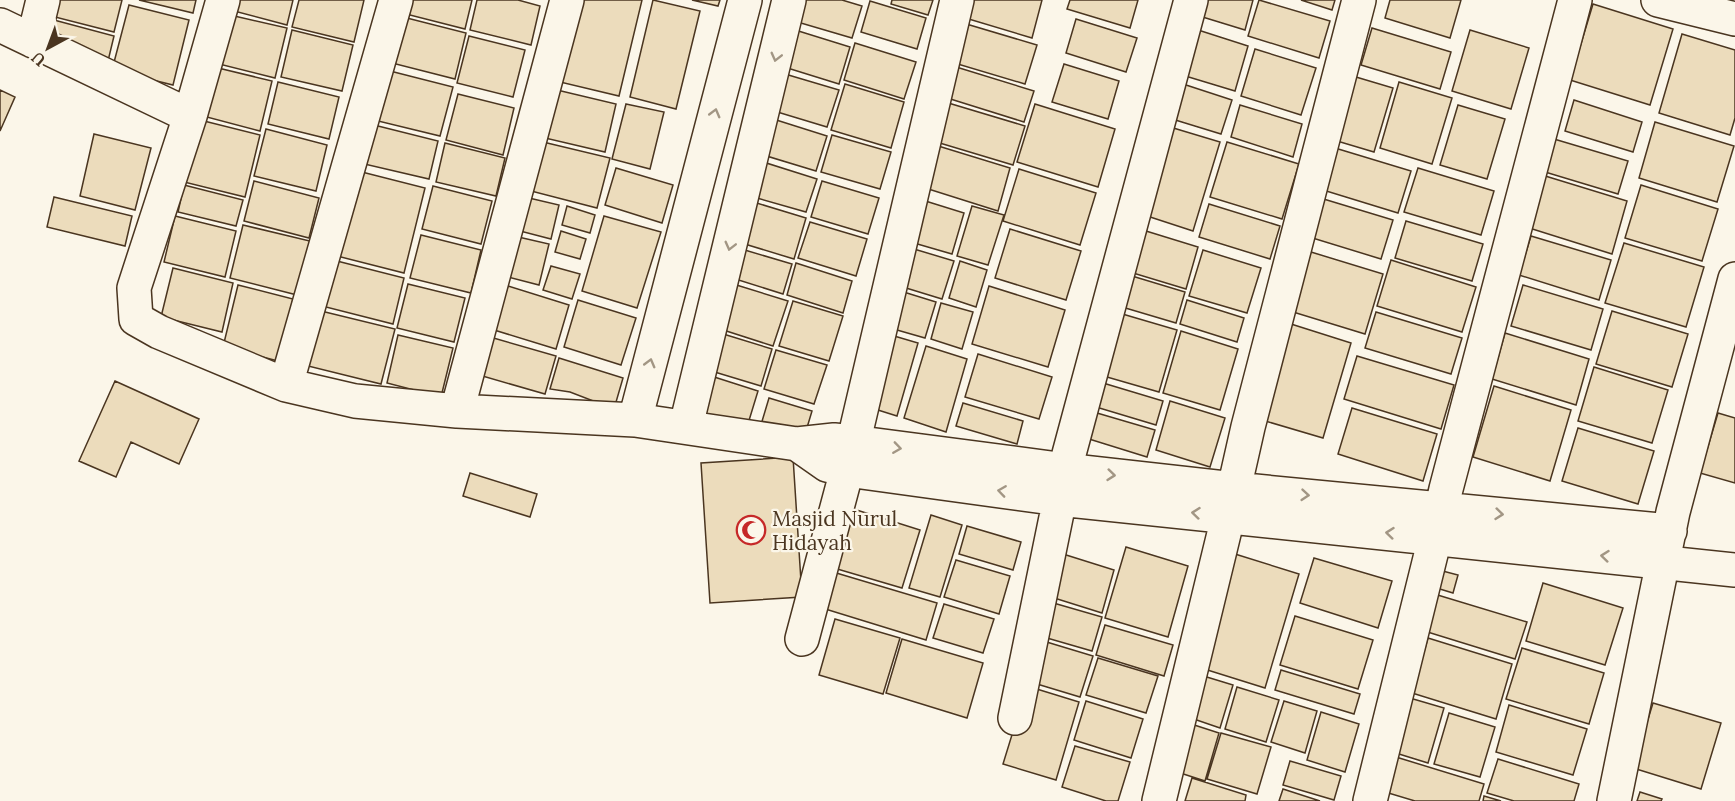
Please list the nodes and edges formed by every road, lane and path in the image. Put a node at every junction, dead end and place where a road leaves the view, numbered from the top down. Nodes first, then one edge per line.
1 (43, 0) edge
2 (223, 0) edge
3 (396, 0) edge
4 (567, 0) edge
5 (744, 0) edge
6 (789, 0) edge
7 (957, 0) edge
8 (1191, 0) edge
9 (1359, 0) edge
10 (1575, 0) edge
11 (1658, 0) edge
12 (1735, 19) edge
13 (0, 25) edge
14 (33, 41) junction
15 (190, 116) junction
16 (703, 157) junction
17 (751, 159) junction
18 (1735, 279) edge
19 (286, 385) junction
20 (457, 411) junction
21 (635, 420) junction
22 (686, 426) junction
23 (850, 456) junction
24 (1062, 485) junction
25 (1231, 503) junction
26 (1439, 523) junction
27 (1667, 546) junction
28 (1735, 570) edge
29 (802, 639) dead end
30 (1015, 718) dead end
31 (1159, 801) edge
32 (1370, 801) edge
33 (1614, 801) edge

1 - 14 street
2 - 15 street
3 - 19 street
4 - 20 street
16 -> 5 street
6 -> 17 street
7 - 23 street
8 - 24 street
9 - 25 street
10 - 26 street
11 - 12 street
13 - 14 street
14 - 15 street
15 - 19 street
16 - 17 street
21 -> 16 street
17 -> 22 street
18 - 27 street
19 - 20 street
20 - 21 street
21 - 22 street
22 - 23 street
23 - 24 street
23 - 29 street
24 - 25 street
24 - 30 street
25 - 26 street
25 - 31 street
26 - 27 street
26 - 32 street
27 - 28 street
27 - 33 street

